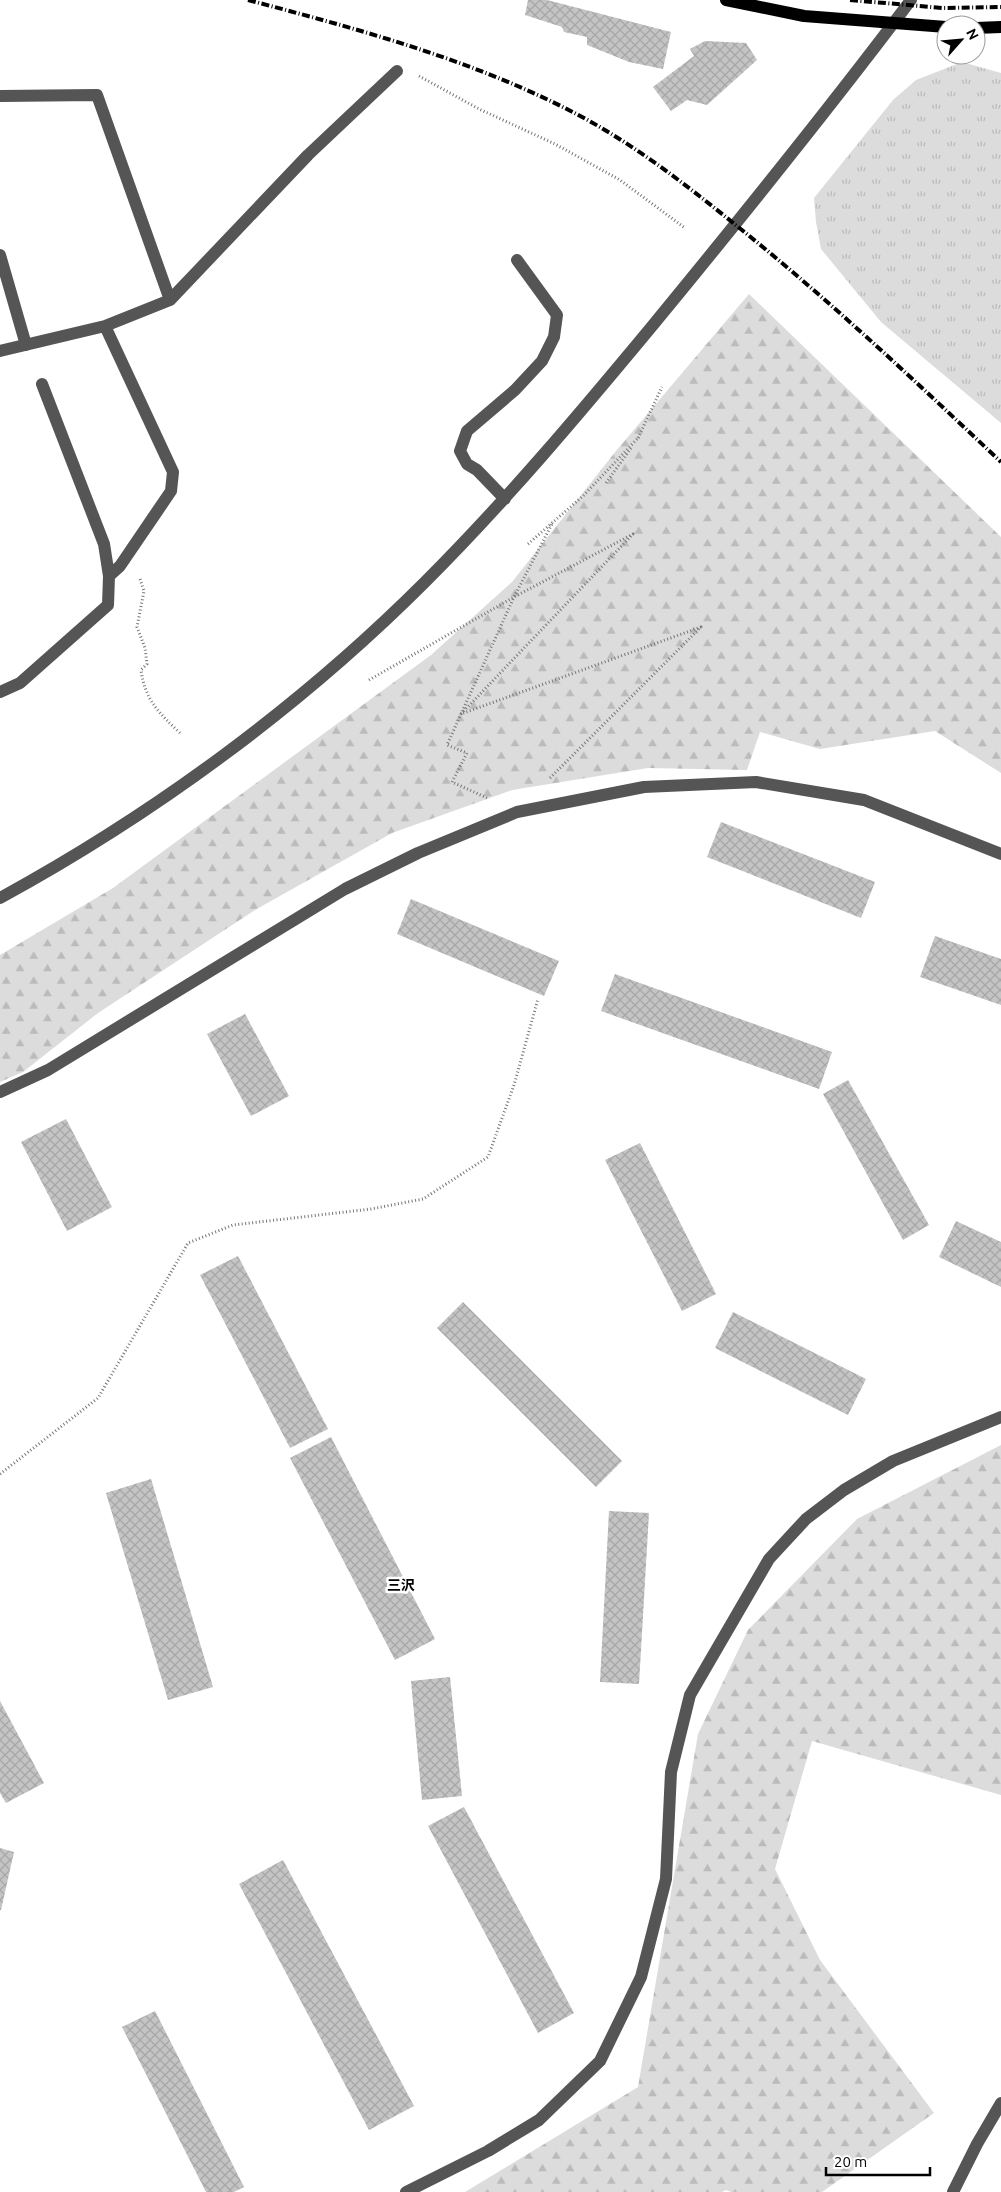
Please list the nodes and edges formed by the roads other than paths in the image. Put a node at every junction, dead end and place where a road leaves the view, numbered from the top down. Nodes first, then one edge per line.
1 (726, 0) edge
2 (911, 0) edge
3 (893, 24) junction
4 (936, 26) edge
5 (1001, 27) edge
6 (986, 28) edge
7 (397, 71) road end
8 (0, 96) edge
9 (0, 255) edge
10 (517, 260) dead end
11 (170, 300) junction
12 (106, 326) junction
13 (26, 345) junction
14 (0, 351) edge
15 (42, 384) dead end
16 (505, 499) junction
17 (109, 576) junction
18 (0, 692) edge
19 (1001, 854) edge
20 (0, 898) edge
21 (0, 1092) edge
22 (1001, 1417) edge
23 (1001, 2103) edge
24 (406, 2192) edge
25 (953, 2192) edge

1 - 3 main road
2 - 3 street
3 - 4 main road
3 - 16 street
5 - 6 main road
7 - 11 street
8 - 11 street
9 - 13 street
10 - 16 street
11 - 12 street
12 - 13 street
12 - 17 street
13 - 14 street
15 - 17 street
16 - 20 street
17 - 18 street
19 - 21 street
22 - 24 street
23 - 25 street

